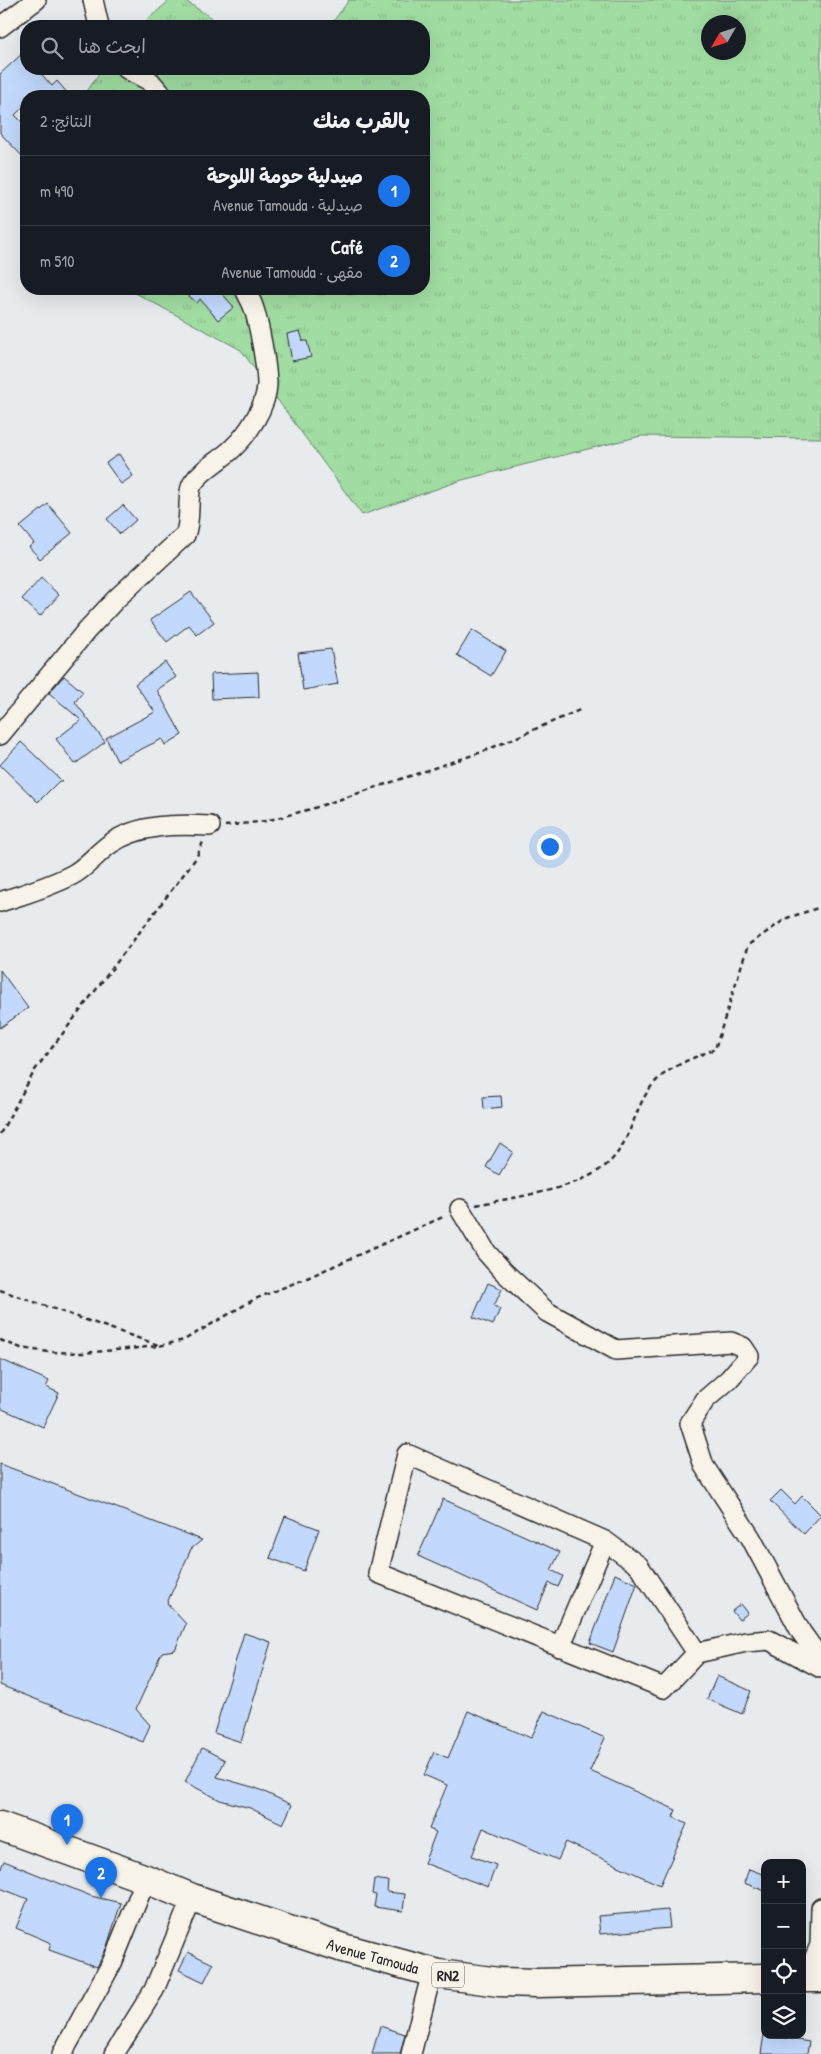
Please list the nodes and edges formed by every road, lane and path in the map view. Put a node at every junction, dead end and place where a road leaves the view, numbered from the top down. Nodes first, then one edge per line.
1 (36, 0) edge
2 (93, 0) edge
3 (98, 20) edge
4 (0, 27) edge
5 (138, 75) edge
6 (158, 90) edge
7 (248, 295) edge
8 (582, 709) dead end
9 (0, 735) edge
10 (210, 826) junction
11 (0, 902) edge
12 (821, 907) edge
13 (0, 1134) edge
14 (460, 1209) junction
15 (0, 1290) edge
16 (0, 1340) edge
17 (159, 1346) junction
18 (605, 1542) junction
19 (560, 1646) junction
20 (697, 1653) junction
21 (821, 1660) edge
22 (821, 1668) edge
23 (0, 1826) edge
24 (146, 1879) junction
25 (192, 1898) junction
26 (821, 1908) edge
27 (821, 1945) edge
28 (432, 1972) junction
29 (761, 1978) edge
30 (812, 1978) edge
31 (62, 2054) edge
32 (114, 2054) edge
33 (411, 2054) edge

1 - 4 street
2 - 3 street
5 - 6 street
7 - 9 street
8 - 10 path
10 - 11 street
10 - 13 path
12 - 14 path
14 - 17 path
14 - 21 street
15 - 17 path
16 - 17 path
18 - 19 street
18 - 19 street
18 - 20 street
19 - 20 street
20 - 22 street
23 - 24 highway, Avenue Tamouda / RN2
24 - 25 highway, Avenue Tamouda / RN2
24 - 31 street
25 - 28 highway, Avenue Tamouda / RN2
25 - 32 street
26 - 27 street
27 - 30 street
28 - 29 highway, Avenue Tamouda / RN2
28 - 33 street

